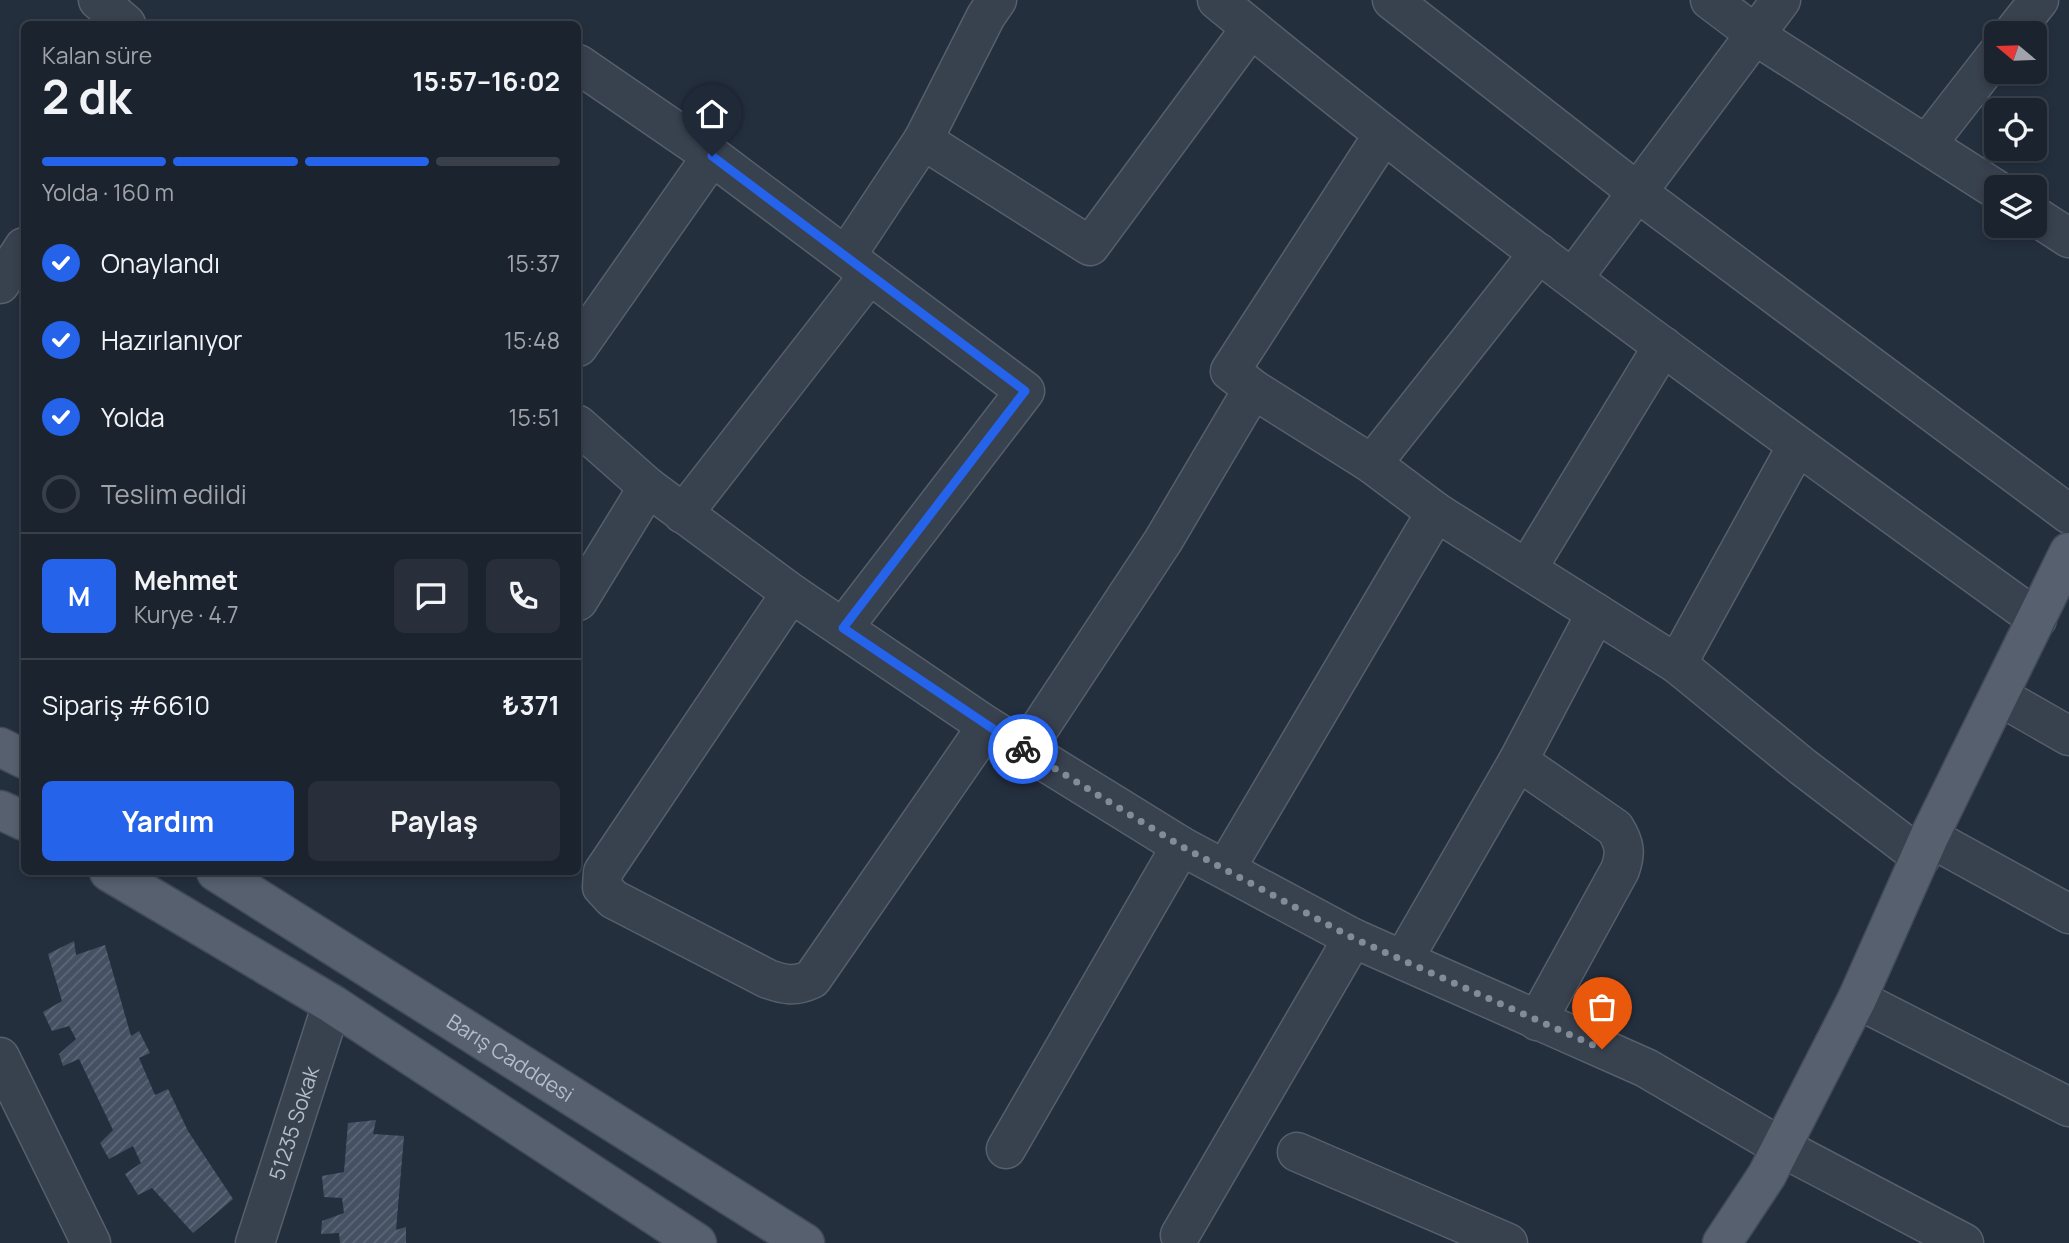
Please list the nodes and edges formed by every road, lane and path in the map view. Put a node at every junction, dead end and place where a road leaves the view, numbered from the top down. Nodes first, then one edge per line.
1 (98, 0) edge
2 (1217, 0) edge
3 (1392, 0) edge
4 (1710, 0) edge
5 (1781, 0) edge
6 (2039, 0) edge
7 (983, 5) edge
8 (123, 21) edge
9 (2022, 21) edge
10 (1251, 28) junction
11 (1756, 34) junction
12 (581, 66) edge
13 (1984, 71) edge
14 (1383, 135) junction
15 (923, 140) junction
16 (1927, 144) junction
17 (712, 156) junction
18 (1984, 181) edge
19 (1638, 192) junction
20 (2047, 224) edge
21 (2069, 238) edge
22 (21, 252) edge
23 (1539, 253) junction
24 (858, 265) junction
25 (1573, 278) junction
26 (0, 284) edge
27 (581, 343) edge
28 (1663, 346) junction
29 (1253, 389) junction
30 (581, 428) edge
31 (1797, 446) junction
32 (1372, 464) junction
33 (648, 487) junction
34 (1436, 512) junction
35 (683, 513) junction
36 (2069, 514) edge
37 (1527, 569) junction
38 (2065, 570) edge
39 (791, 593) junction
40 (581, 596) edge
41 (1596, 613) junction
42 (2037, 619) junction
43 (843, 628) junction
44 (1677, 664) junction
45 (1999, 696) junction
46 (987, 726) junction
47 (2069, 736) edge
48 (0, 747) edge
49 (1025, 750) junction
50 (21, 758) edge
51 (1518, 761) junction
52 (0, 810) edge
53 (21, 820) edge
54 (1181, 846) junction
55 (1925, 847) junction
56 (1226, 868) junction
57 (114, 875) edge
58 (221, 875) edge
59 (2069, 914) edge
60 (1353, 938) junction
61 (1403, 960) junction
62 (1857, 999) junction
63 (332, 1004) junction
64 (1537, 1021) junction
65 (0, 1057) edge
66 (2069, 1107) edge
67 (1781, 1147) junction
68 (1006, 1149) dead end
69 (1297, 1152) dead end
70 (1180, 1235) dead end
71 (91, 1243) edge
72 (255, 1243) edge
73 (696, 1243) edge
74 (805, 1243) edge
75 (1508, 1243) edge
76 (1722, 1243) edge
77 (1964, 1243) edge

1 - 8 street
2 - 10 street
3 - 19 street
4 - 11 street
5 - 11 street
6 - 9 street
7 - 15 street
10 - 14 street
10 - 15 street
11 - 16 street
11 - 19 street
12 - 17 street
13 - 16 street
14 - 23 street
14 - 29 street
15 - 24 street
16 - 18 street
17 - 24 street
17 - 27 street
19 - 25 street
19 - 36 street
20 - 21 street
22 - 26 street
23 - 25 street
23 - 32 street
24 - 35 street
24 - 43 street
25 - 28 street
28 - 31 street
28 - 37 street
29 - 32 street
29 - 49 street
30 - 33 street
31 - 42 street
31 - 44 street
32 - 34 street
33 - 35 street
33 - 40 street
34 - 37 street
34 - 56 street
35 - 39 street
37 - 41 street
38 - 42 main road
39 - 43 street
39 - 46 street
41 - 44 street
41 - 51 street
42 - 45 main road
43 - 46 street
44 - 55 street
45 - 47 street
45 - 55 main road
46 - 49 street
48 - 50 main road
49 - 54 street
51 - 61 street
51 - 64 street
52 - 53 main road
54 - 56 street
54 - 68 street
55 - 59 street
55 - 62 main road
56 - 60 street
57 - 63 main road
58 - 74 main road, Barış Cadddesi
60 - 61 street
60 - 70 street
61 - 64 street
62 - 66 street
62 - 67 main road
63 - 72 street, 51235 Sokak
63 - 73 main road
64 - 67 street
65 - 71 street
67 - 76 main road
67 - 77 street
69 - 75 street

